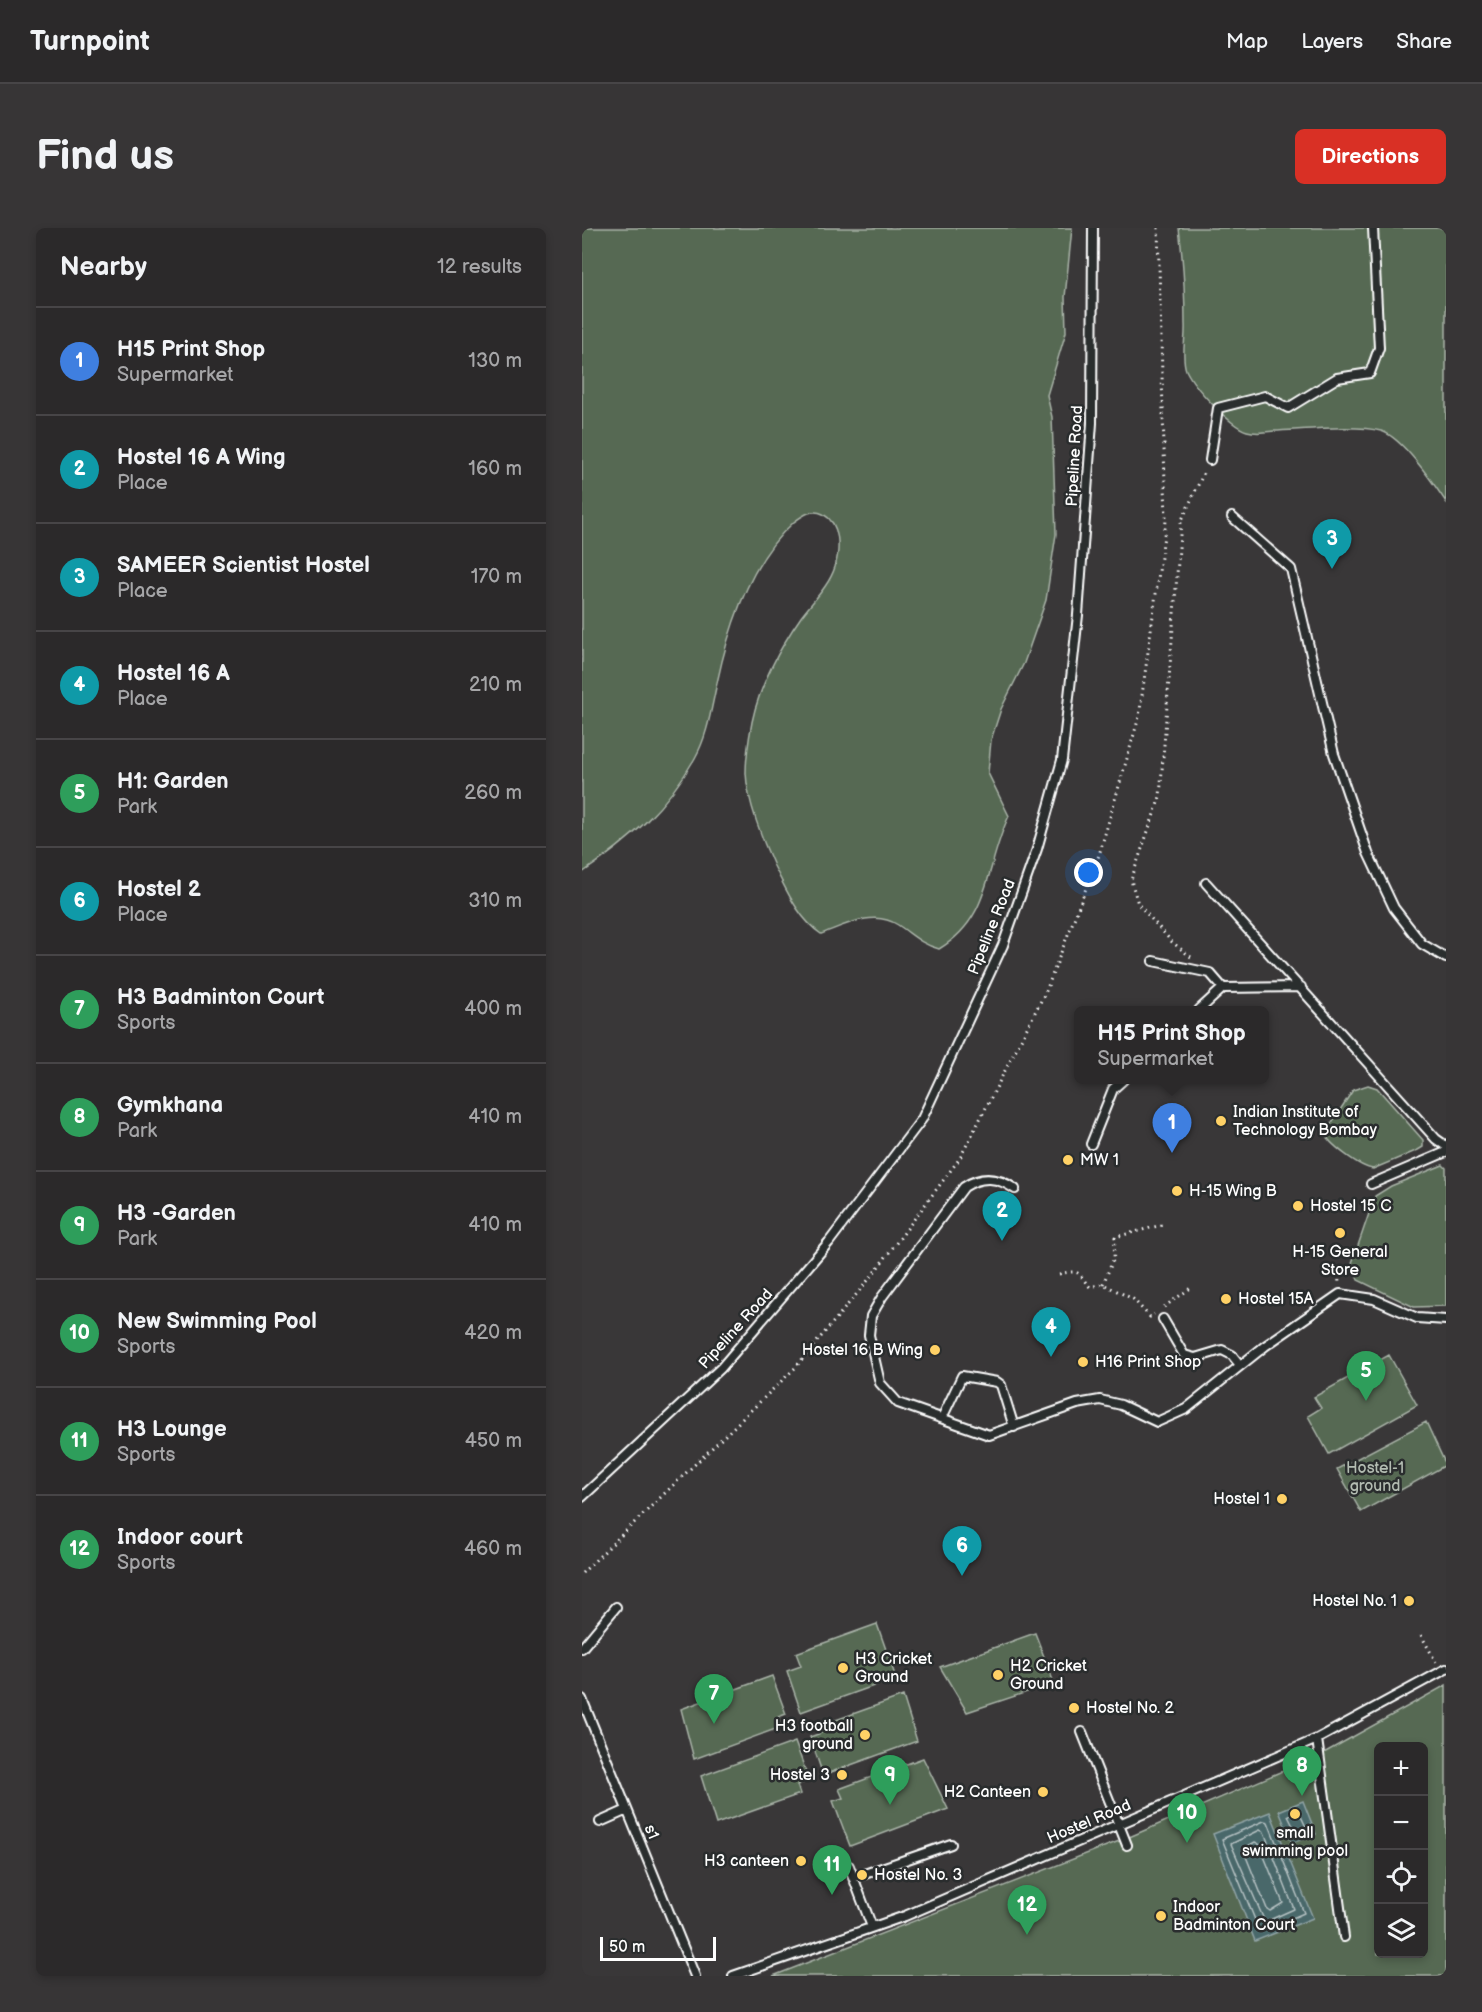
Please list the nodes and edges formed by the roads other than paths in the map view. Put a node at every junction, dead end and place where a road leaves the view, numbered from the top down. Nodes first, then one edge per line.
1 (1093, 228) edge
2 (1373, 228) edge
3 (1210, 460) road end
4 (1232, 517) dead end
5 (1206, 883) dead end
6 (1446, 958) edge
7 (1153, 961) dead end
8 (1301, 987) junction
9 (1223, 988) junction
10 (1204, 1006) edge
11 (1119, 1084) edge
12 (1091, 1144) dead end
13 (1446, 1146) edge
14 (1446, 1152) edge
15 (1371, 1184) dead end
16 (1015, 1189) dead end
17 (1163, 1319) dead end
18 (1446, 1320) edge
19 (1240, 1365) junction
20 (942, 1418) junction
21 (1014, 1426) junction
22 (582, 1497) edge
23 (616, 1607) dead end
24 (582, 1648) edge
25 (1444, 1671) edge
26 (582, 1699) edge
27 (1082, 1732) dead end
28 (1317, 1739) junction
29 (627, 1810) junction
30 (600, 1821) dead end
31 (1117, 1825) junction
32 (951, 1844) dead end
33 (1127, 1845) dead end
34 (849, 1866) dead end
35 (853, 1878) junction
36 (872, 1927) junction
37 (1344, 1937) dead end
38 (695, 1976) edge
39 (732, 1976) edge

1 - 22 lane, Pipeline Road
2 - 3 lane
4 - 6 lane
5 - 8 lane
7 - 9 lane
8 - 9 lane
8 - 13 lane
9 - 10 lane
11 - 12 lane
14 - 15 lane
16 - 20 lane
17 - 19 lane
18 - 19 lane
19 - 21 lane
20 - 21 lane
20 - 21 lane
23 - 24 lane
25 - 28 lane, Hostel Road
26 - 29 lane, s1
27 - 31 lane
28 - 31 lane, Hostel Road
28 - 37 lane
29 - 30 lane
29 - 38 lane, s1
31 - 33 lane
31 - 36 lane, Hostel Road
32 - 35 lane
34 - 35 lane
35 - 36 lane
36 - 39 lane, Hostel Road

